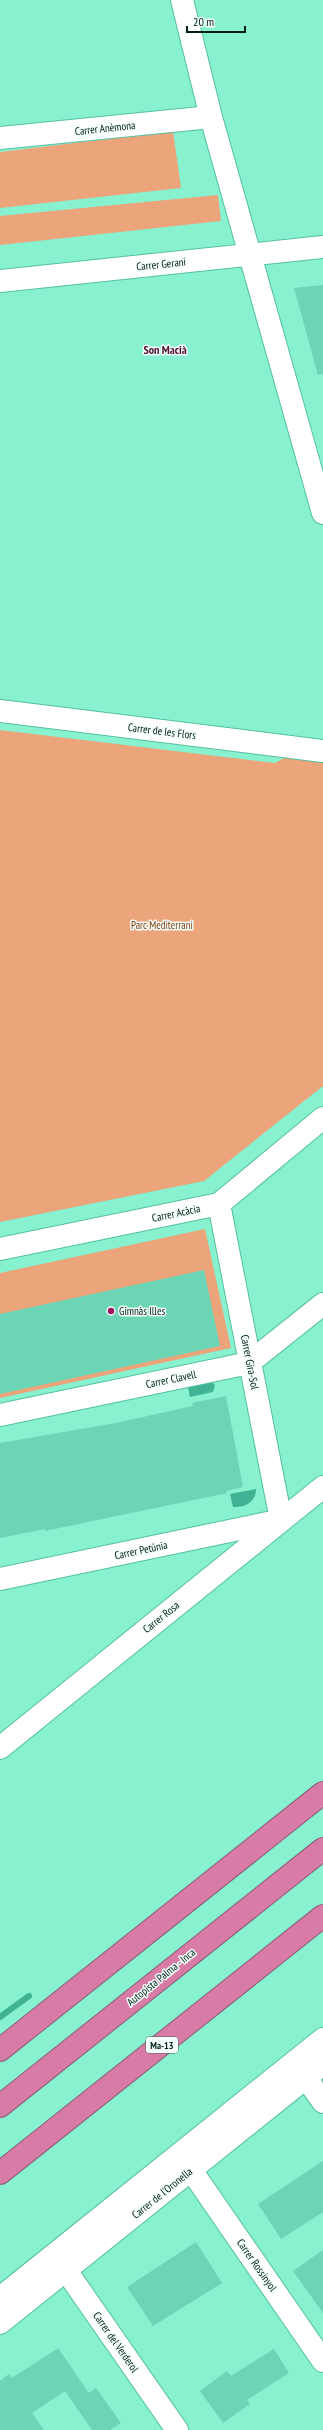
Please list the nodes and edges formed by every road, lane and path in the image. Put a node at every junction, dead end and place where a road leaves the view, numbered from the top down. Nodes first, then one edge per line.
1 (182, 0) edge
2 (211, 117) junction
3 (0, 138) edge
4 (323, 247) edge
5 (249, 255) junction
6 (0, 281) edge
7 (323, 513) edge
8 (0, 711) edge
9 (323, 751) edge
10 (323, 1118) edge
11 (219, 1204) junction
12 (0, 1249) edge
13 (323, 1304) edge
14 (250, 1363) junction
15 (0, 1415) edge
16 (323, 1487) edge
17 (281, 1520) junction
18 (0, 1579) edge
19 (0, 1748) edge
20 (323, 1793) edge
21 (323, 1849) edge
22 (323, 1916) edge
23 (323, 2039) edge
24 (74, 2048) junction
25 (0, 2050) edge
26 (323, 2064) edge
27 (306, 2078) junction
28 (0, 2091) edge
29 (323, 2102) edge
30 (0, 2106) edge
31 (191, 2170) junction
32 (0, 2173) edge
33 (60, 2262) junction
34 (0, 2298) edge
35 (0, 2323) edge
36 (323, 2361) edge
37 (178, 2430) edge

1 - 2 street
2 - 3 street, Carrer Anèmona
2 - 5 street
4 - 5 street, Carrer Gerani
5 - 6 street, Carrer Gerani
5 - 7 street
8 - 9 street, Carrer de les Flors
10 - 11 street, Carrer Acàcia
11 - 12 street, Carrer Acàcia
11 - 14 street, Carrer Gira-Sol
13 - 14 street, Carrer Clavell
14 - 15 street, Carrer Clavell
14 - 17 street, Carrer Gira-Sol
16 - 17 street, Carrer Rosa
17 - 18 street, Carrer Petúnia
17 - 19 street, Carrer Rosa
20 - 25 highway
21 - 24 highway, Autopista Palma - Inca
22 - 32 highway, Ma-13
23 - 33 street, Carrer de l'Oronella
24 - 28 highway
24 - 30 highway, Autopista Palma - Inca
26 - 27 street, Carrer de l'Oronella
27 - 29 street
27 - 31 street, Carrer de l'Oronella
31 - 33 street, Carrer de l'Oronella
31 - 36 street, Carrer Rossinyol
33 - 34 street, Carrer de l'Oronella
33 - 35 street, Carrer de l'Oronella
33 - 37 street, Carrer del Verderol

